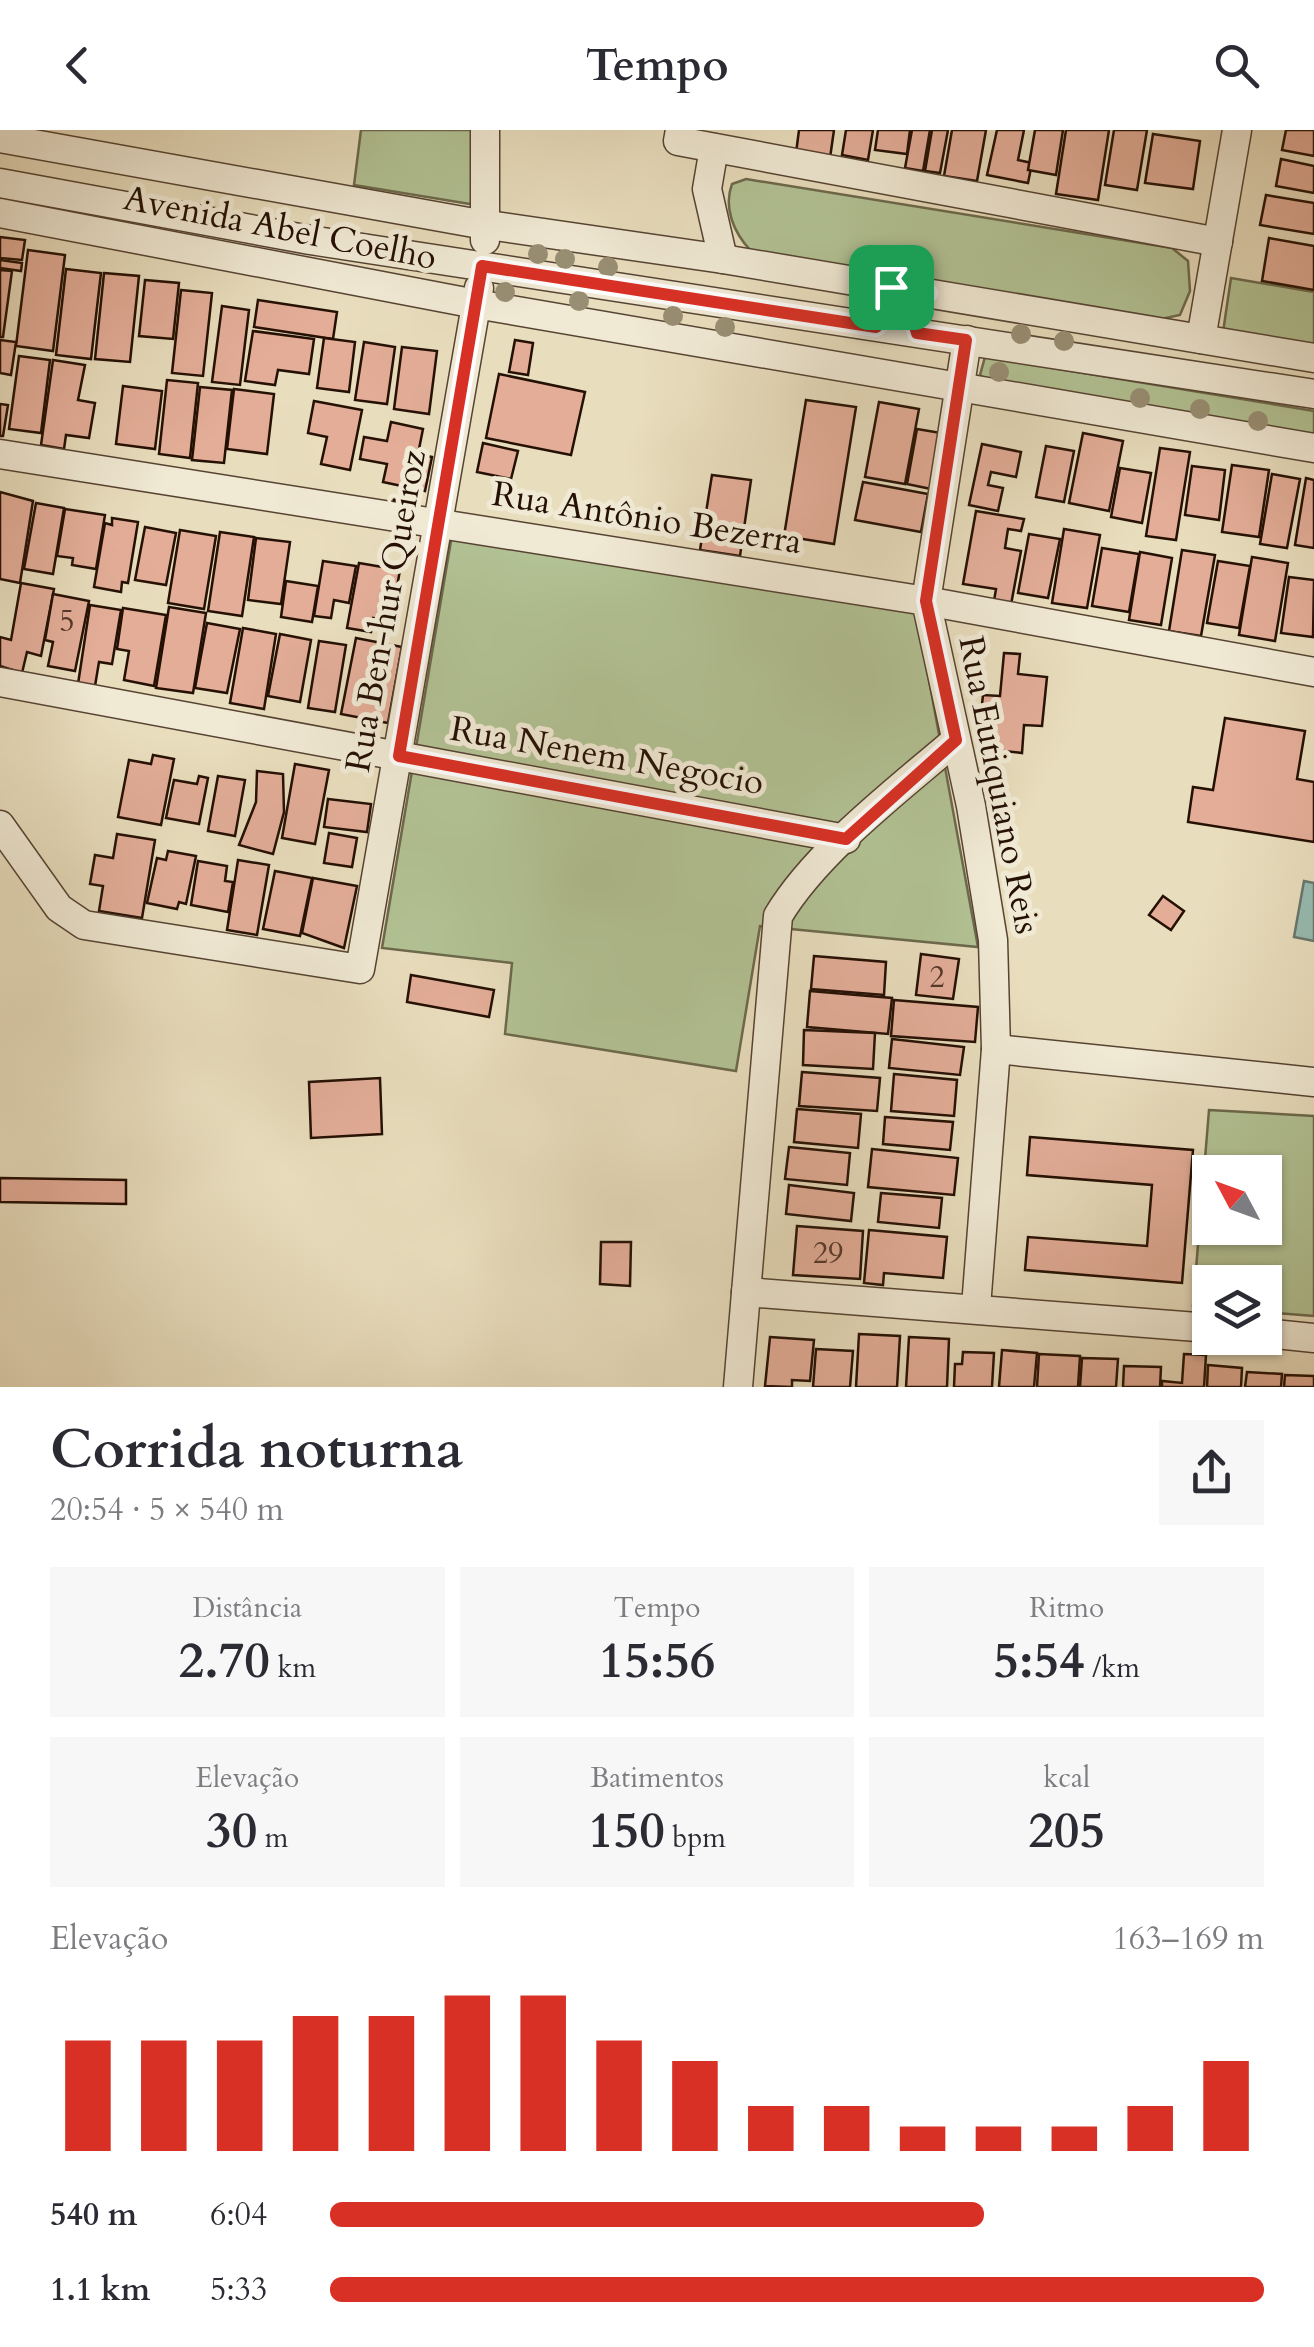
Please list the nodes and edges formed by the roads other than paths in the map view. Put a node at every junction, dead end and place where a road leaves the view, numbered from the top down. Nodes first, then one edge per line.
1 (485, 130) edge
2 (1237, 130) edge
3 (679, 136) edge
4 (0, 138) edge
5 (714, 148) junction
6 (0, 183) edge
7 (273, 186) junction
8 (320, 194) junction
9 (0, 214) edge
10 (486, 224) junction
11 (259, 230) junction
12 (310, 240) junction
13 (1218, 242) junction
14 (723, 258) junction
15 (482, 266) junction
16 (891, 287) junction
17 (928, 293) junction
18 (476, 304) junction
19 (876, 327) junction
20 (917, 333) junction
21 (1201, 339) junction
22 (966, 340) junction
23 (1314, 358) edge
24 (962, 390) junction
25 (1314, 394) edge
26 (1314, 448) edge
27 (0, 454) edge
28 (441, 523) junction
29 (926, 601) junction
30 (1314, 672) edge
31 (0, 682) edge
32 (956, 740) junction
33 (399, 756) junction
34 (0, 825) edge
35 (846, 839) junction
36 (996, 1049) junction
37 (1314, 1082) edge
38 (746, 1292) junction
39 (976, 1307) junction
40 (1192, 1326) edge
41 (1282, 1335) edge
42 (1314, 1338) edge
43 (738, 1387) edge

1 - 10 street, Rua Ben-hur Queiroz
2 - 13 street
3 - 5 street
4 - 7 street, Avenida Abel Coelho
5 - 13 street
5 - 14 street
6 - 11 street, Avenida Abel Coelho
7 - 8 street, Avenida Abel Coelho
7 - 11 street
8 - 10 street, Avenida Abel Coelho
8 - 12 street
9 - 18 street, Avenida Abel Coelho
10 - 14 street, Avenida Abel Coelho
10 - 15 street, Rua Ben-hur Queiroz
11 - 12 street, Avenida Abel Coelho
12 - 15 street, Avenida Abel Coelho
13 - 21 street
14 - 16 street, Avenida Abel Coelho
15 - 18 street, Rua Ben-hur Queiroz
15 - 19 street, Avenida Abel Coelho
16 - 17 street, Avenida Abel Coelho
16 - 19 street
17 - 20 street
17 - 21 street, Avenida Abel Coelho
18 - 24 street, Avenida Abel Coelho
18 - 28 street, Rua Ben-hur Queiroz
19 - 20 street, Avenida Abel Coelho
20 - 22 street, Avenida Abel Coelho
21 - 23 street, Avenida Abel Coelho
22 - 24 street, Rua Eutiquiano Reis
22 - 25 street, Avenida Abel Coelho
24 - 26 street, Avenida Abel Coelho
24 - 29 street, Rua Eutiquiano Reis
27 - 28 street, Rua Antônio Bezerra
28 - 29 street, Rua Antônio Bezerra
28 - 33 street, Rua Ben-hur Queiroz
29 - 30 street, Rua Antônio Bezerra
29 - 32 street, Rua Eutiquiano Reis
31 - 33 street, Rua Nenem Negocio
32 - 35 street
32 - 36 street, Rua Eutiquiano Reis
33 - 34 street, Rua Ben-hur Queiroz
33 - 35 street, Rua Nenem Negocio
35 - 38 street
36 - 37 street
36 - 39 street, Rua Eutiquiano Reis
38 - 39 street
38 - 43 street
39 - 40 street
41 - 42 street

